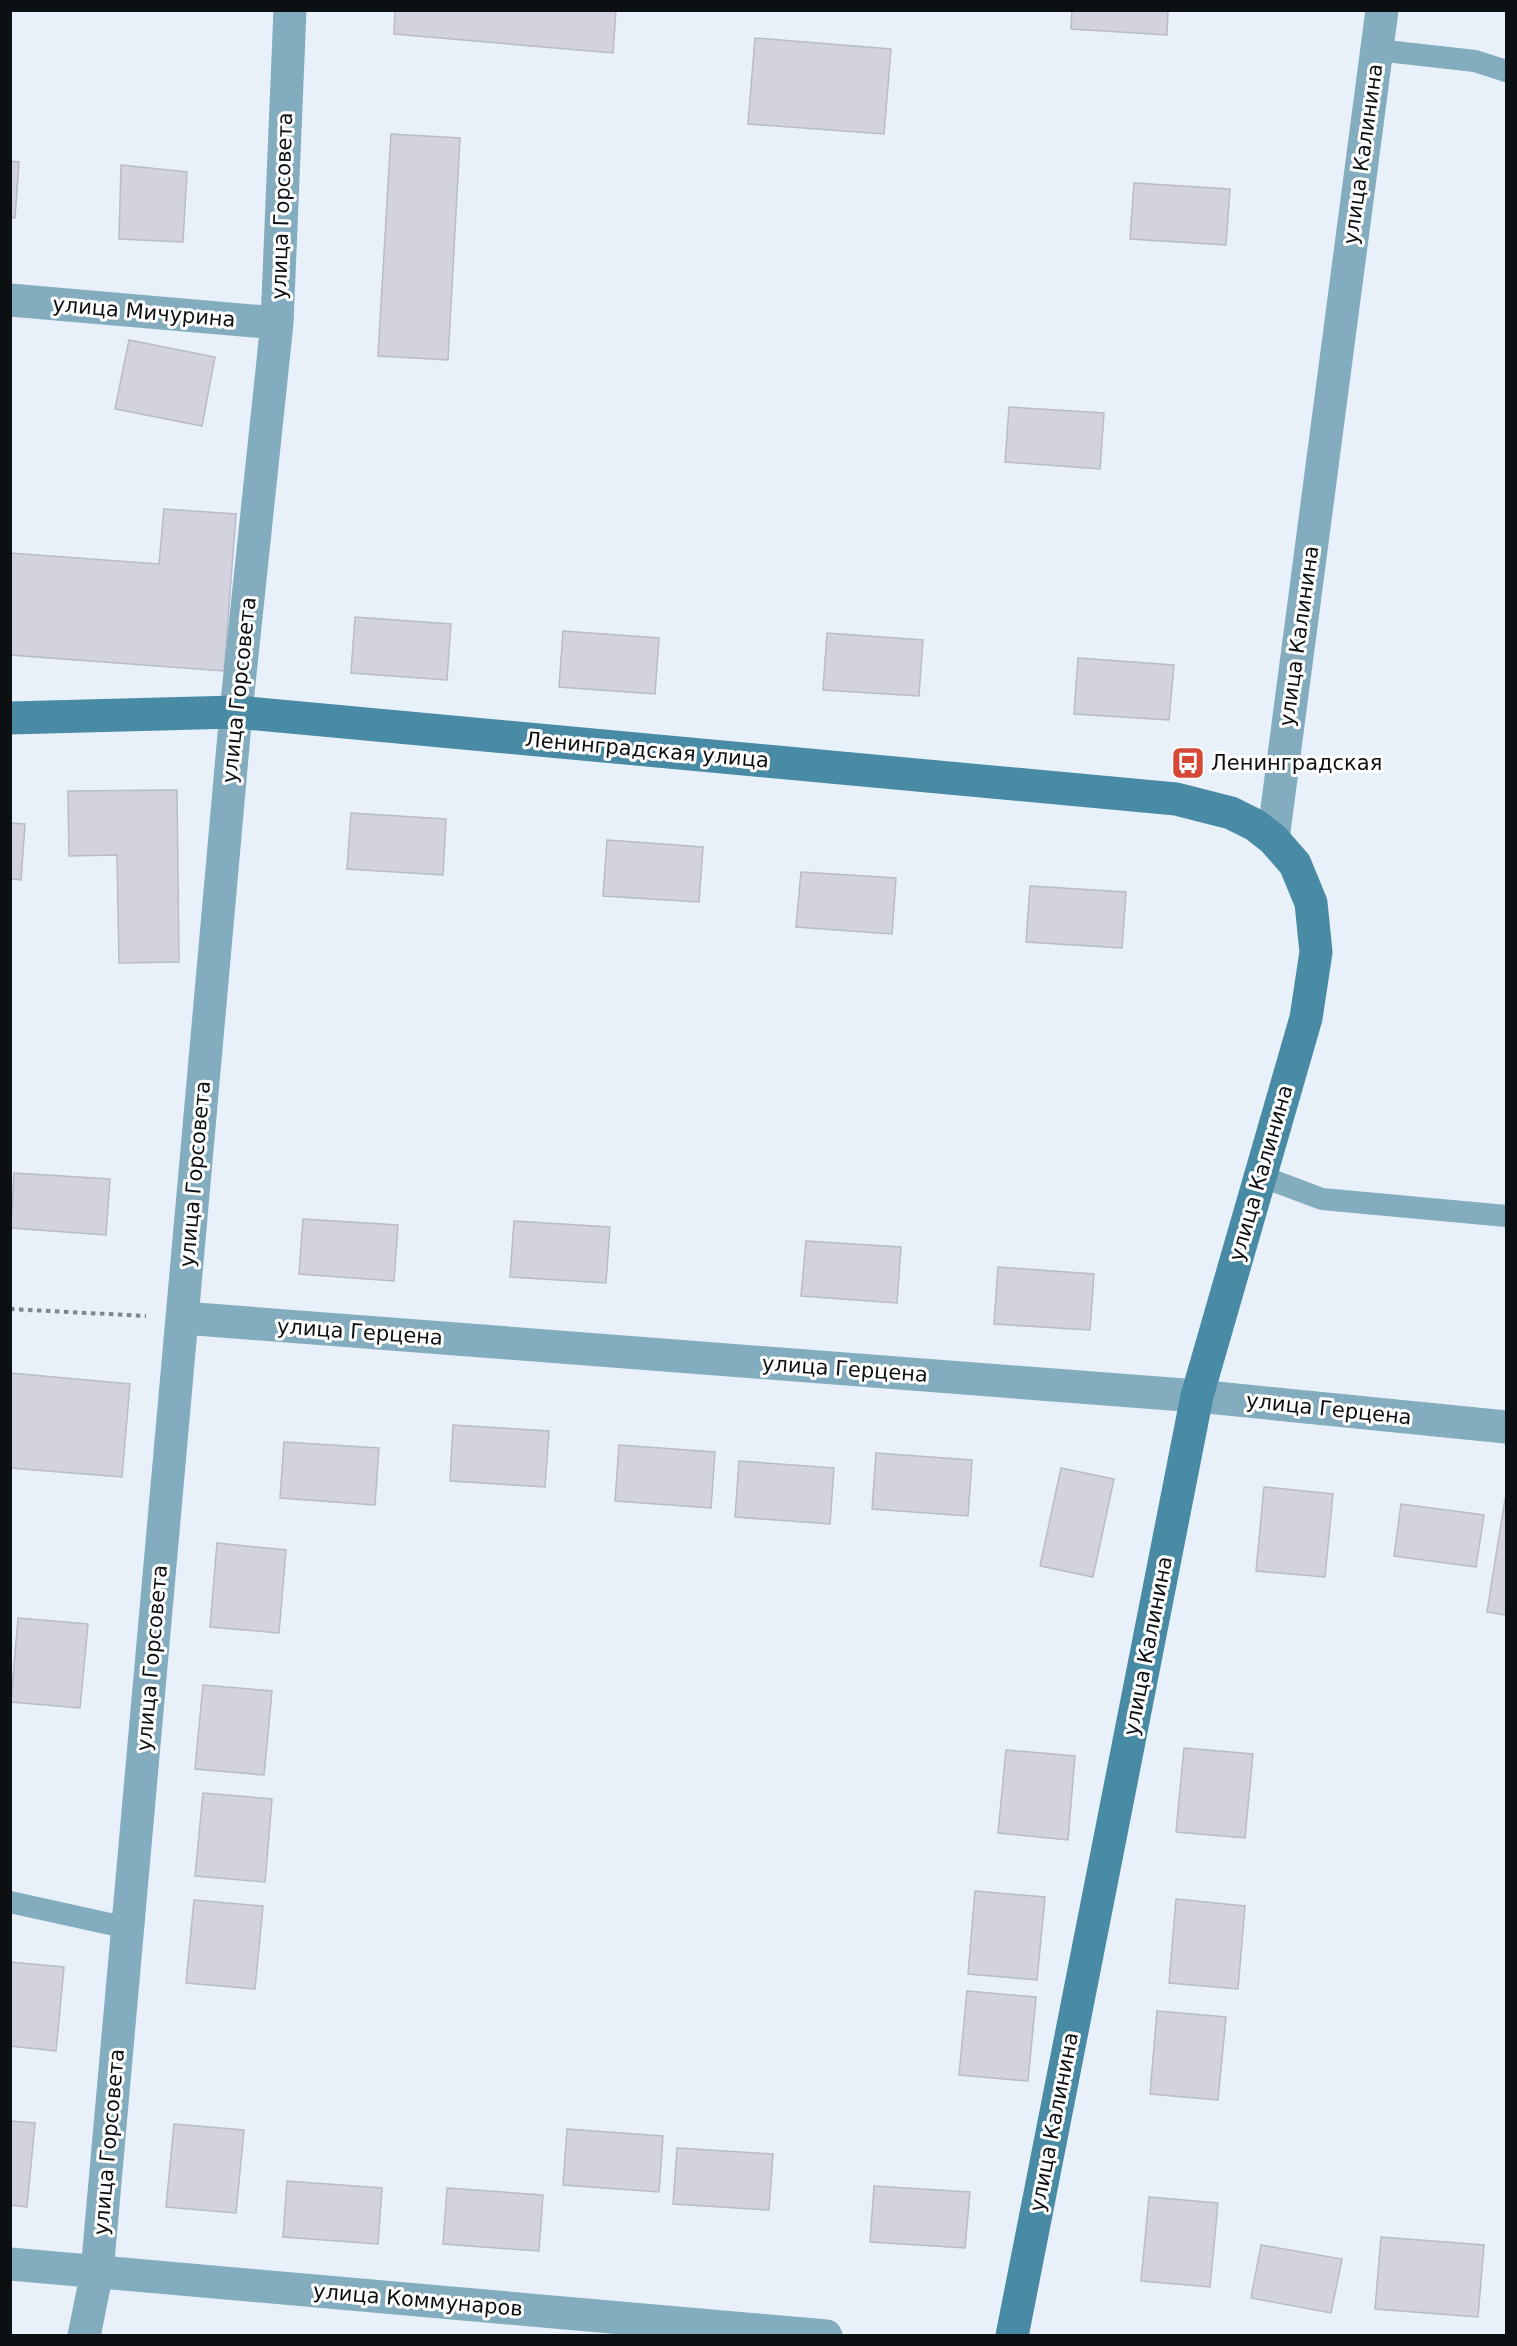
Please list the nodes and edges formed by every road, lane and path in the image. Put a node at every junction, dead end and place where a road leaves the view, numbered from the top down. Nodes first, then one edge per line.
1 (290, 10) edge
2 (1382, 10) edge
3 (1377, 50) junction
4 (1506, 71) edge
5 (10, 300) edge
6 (277, 323) junction
7 (236, 712) junction
8 (10, 718) edge
9 (1273, 839) junction
10 (1261, 1176) junction
11 (1506, 1216) edge
12 (10, 1309) edge
13 (183, 1318) junction
14 (1197, 1396) junction
15 (1506, 1427) edge
16 (10, 1902) edge
17 (128, 1928) junction
18 (10, 2264) edge
19 (97, 2272) junction
20 (84, 2336) edge
21 (826, 2336) edge
22 (1012, 2336) edge

1 - 6 street, улица Горсовета
2 - 3 street, улица Калинина
3 - 4 lane
3 - 9 street, улица Калинина
5 - 6 street, улица Мичурина
6 - 7 street, улица Горсовета
7 - 8 street, Ленинградская улица
7 - 9 street, Ленинградская улица
7 - 13 street, улица Горсовета
9 - 10 street, улица Калинина
10 - 11 lane
10 - 14 street, улица Калинина
12 - 13 path
13 - 14 street, улица Герцена
13 - 17 street, улица Горсовета
14 - 15 street, улица Герцена
14 - 22 street, улица Калинина
16 - 17 lane
17 - 19 street, улица Горсовета
18 - 19 street, улица Коммунаров
19 - 20 street, улица Горсовета
19 - 21 street, улица Коммунаров

